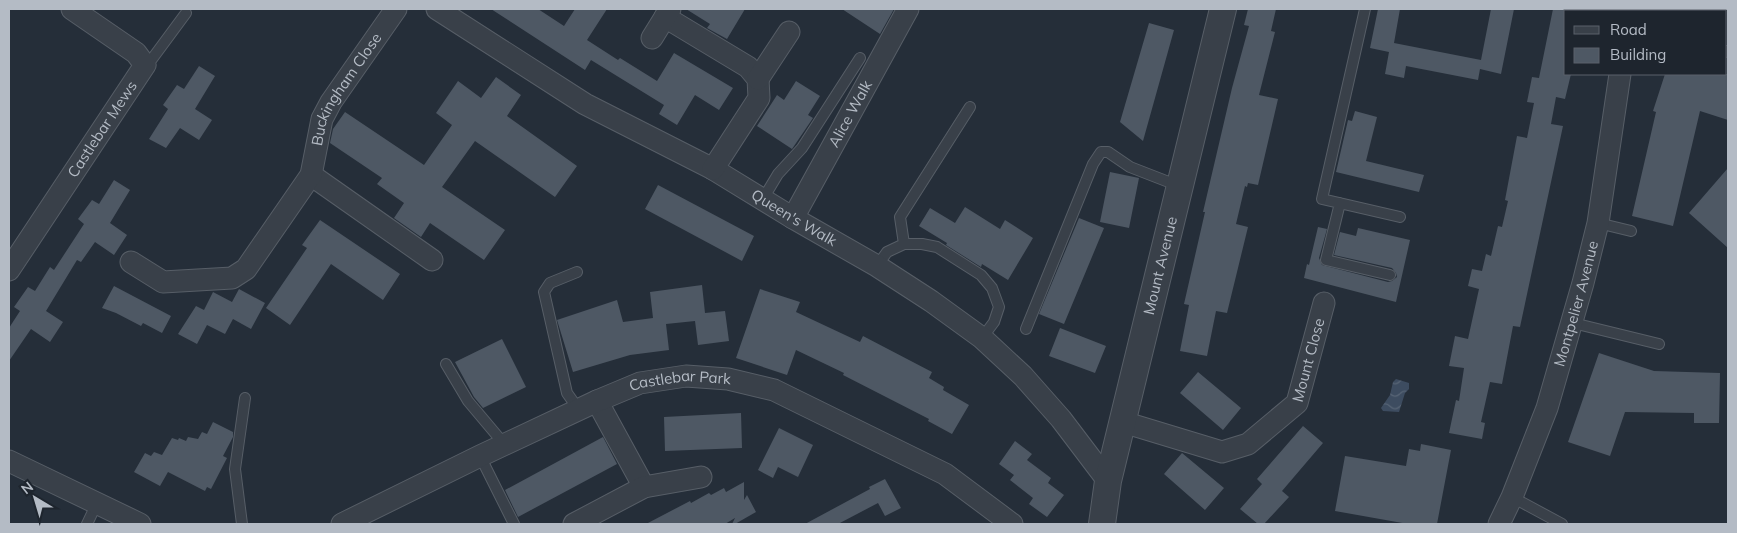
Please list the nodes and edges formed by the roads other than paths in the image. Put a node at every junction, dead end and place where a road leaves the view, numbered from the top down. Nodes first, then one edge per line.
1 (72, 9) edge
2 (396, 9) edge
3 (437, 9) edge
4 (908, 9) edge
5 (1223, 9) edge
6 (1365, 9) edge
7 (186, 13) dead end
8 (668, 13) edge
9 (464, 17) edge
10 (789, 32) dead end
11 (652, 38) dead end
12 (860, 58) dead end
13 (142, 61) junction
14 (1620, 75) edge
15 (758, 79) junction
16 (970, 107) dead end
17 (713, 169) junction
18 (311, 175) junction
19 (1180, 187) junction
20 (763, 199) junction
21 (1340, 203) junction
22 (1400, 216) dead end
23 (793, 218) junction
24 (1598, 223) junction
25 (1631, 231) dead end
26 (904, 244) junction
27 (432, 260) dead end
28 (130, 262) dead end
29 (877, 266) junction
30 (9, 270) edge
31 (577, 272) dead end
32 (1390, 275) dead end
33 (1324, 303) dead end
34 (1573, 323) junction
35 (1026, 329) dead end
36 (982, 338) junction
37 (1659, 344) dead end
38 (446, 364) dead end
39 (245, 398) dead end
40 (588, 406) junction
41 (1123, 422) junction
42 (505, 445) junction
43 (480, 456) junction
44 (9, 461) edge
45 (701, 477) dead end
46 (1108, 481) junction
47 (644, 487) junction
48 (1512, 497) junction
49 (97, 504) junction
50 (87, 524) edge
51 (140, 524) edge
52 (242, 524) edge
53 (342, 524) edge
54 (514, 524) edge
55 (574, 524) edge
56 (1012, 524) edge
57 (1102, 524) edge
58 (1499, 524) edge
59 (1562, 524) edge

1 - 13 street, Castlebar Mews
2 - 18 street, Buckingham Close
3 - 9 street, Queen's Walk
4 - 23 street, Alice Walk
5 - 19 street, Mount Avenue
6 - 21 lane
7 - 13 lane
8 - 11 street
8 - 15 street
9 - 17 street, Queen's Walk
10 - 15 street
12 - 20 lane
13 - 30 street, Castlebar Mews
14 - 24 street, Montpelier Avenue
15 - 17 street
16 - 26 lane
17 - 20 street, Queen's Walk
18 - 27 street
18 - 28 street, Buckingham Close
19 - 35 lane
19 - 41 street, Mount Avenue
20 - 23 street, Queen's Walk
21 - 22 lane
21 - 32 lane
23 - 29 street, Queen's Walk
24 - 25 lane
24 - 34 street, Montpelier Avenue
26 - 29 lane
26 - 36 lane
29 - 36 street, Queen's Walk
31 - 40 lane
33 - 41 street, Mount Close
34 - 37 lane
34 - 48 street, Montpelier Avenue
36 - 46 street, Queen's Walk
38 - 42 lane
39 - 52 lane
40 - 42 street, Castlebar Park
40 - 47 street
40 - 56 street, Castlebar Park
41 - 46 street, Mount Avenue
42 - 43 street, Castlebar Park
43 - 53 street, Castlebar Park
43 - 54 lane
44 - 49 street
45 - 47 street
46 - 57 street, Mount Avenue
47 - 55 street
48 - 58 street, Montpelier Avenue
48 - 59 lane
49 - 50 lane
49 - 51 street

